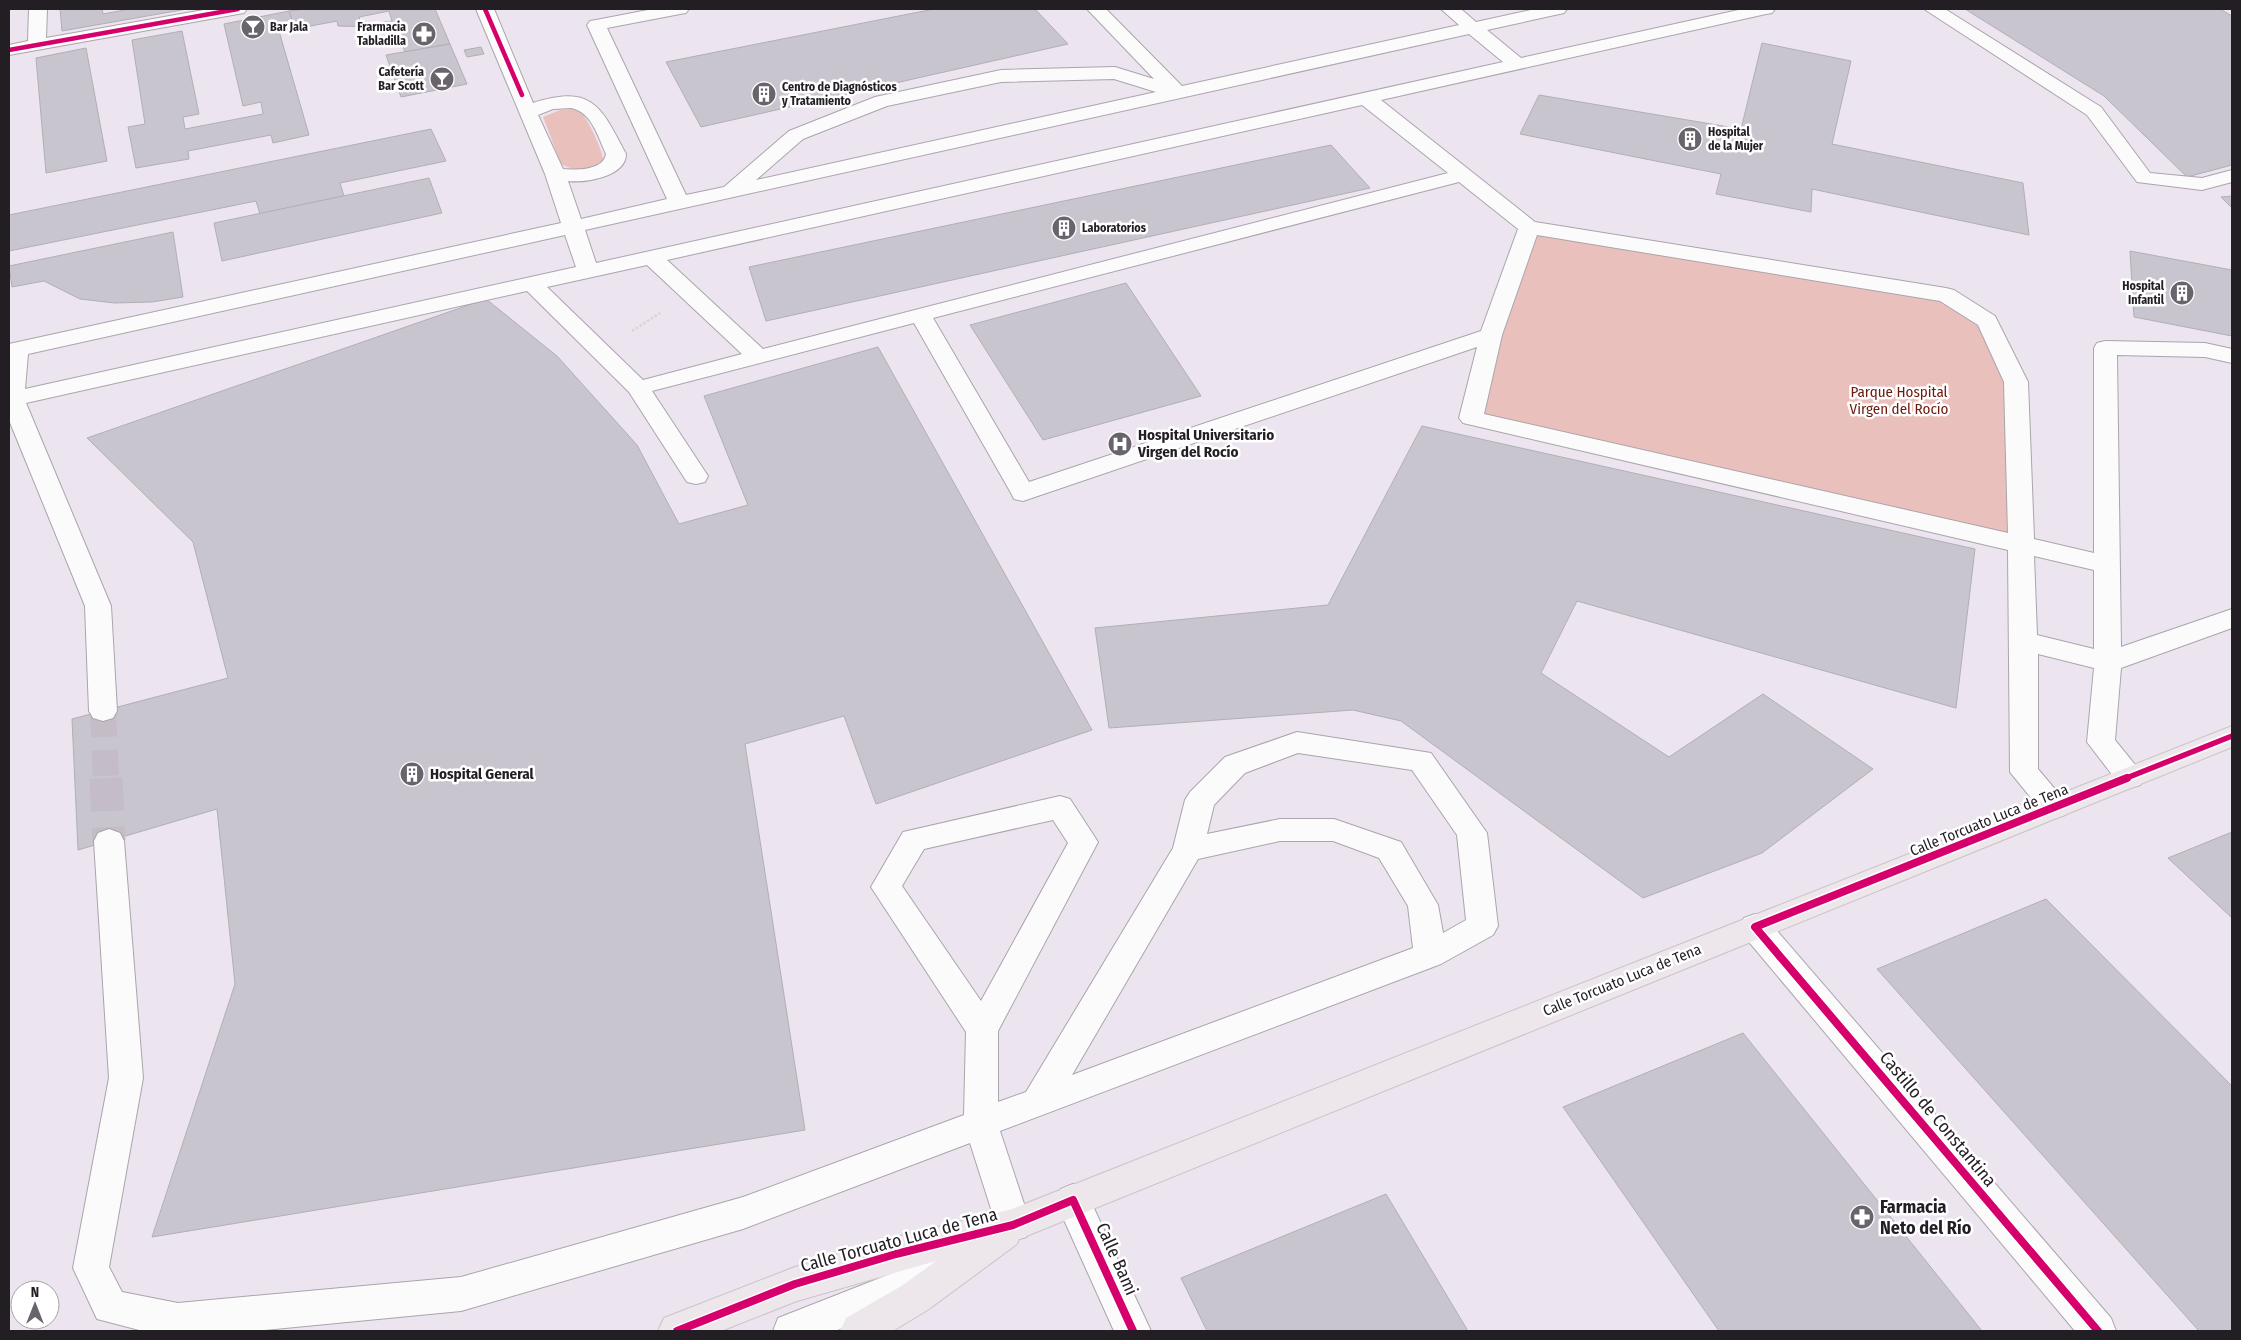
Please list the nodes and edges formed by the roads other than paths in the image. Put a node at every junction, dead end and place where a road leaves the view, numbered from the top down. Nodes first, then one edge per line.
1 (38, 9) edge
2 (238, 9) edge
3 (485, 9) edge
4 (680, 9) edge
5 (1096, 9) edge
6 (1450, 9) edge
7 (1558, 9) edge
8 (1766, 9) edge
9 (1933, 9) edge
10 (1475, 27) junction
11 (37, 45) junction
12 (9, 50) edge
13 (1516, 63) junction
14 (1178, 93) junction
15 (1366, 98) junction
16 (525, 103) junction
17 (555, 174) junction
18 (1463, 175) junction
19 (2232, 176) edge
20 (730, 192) junction
21 (678, 203) junction
22 (572, 227) junction
23 (1529, 227) junction
24 (651, 257) junction
25 (588, 271) junction
26 (532, 284) junction
27 (920, 315) junction
28 (1491, 335) junction
29 (13, 350) edge
30 (2232, 356) edge
31 (758, 357) junction
32 (638, 388) junction
33 (10, 399) edge
34 (696, 476) dead end
35 (2021, 544) junction
36 (2107, 565) junction
37 (2232, 618) edge
38 (2024, 641) junction
39 (2108, 662) junction
40 (103, 711) tunnel mouth
41 (2232, 736) edge
42 (2130, 777) junction
43 (2055, 807) junction
44 (109, 841) tunnel mouth
45 (1188, 850) junction
46 (1755, 927) junction
47 (1430, 955) junction
48 (982, 1030) junction
49 (1036, 1104) junction
50 (981, 1124) junction
51 (1073, 1200) junction
52 (1013, 1224) junction
53 (967, 1260) junction
54 (677, 1331) edge
55 (791, 1331) edge
56 (859, 1331) edge
57 (1133, 1331) edge
58 (2098, 1331) edge

1 - 11 street
2 - 11 street
3 - 16 street
4 - 21 street
5 - 14 street
6 - 10 street
7 - 10 street
8 - 13 street
9 - 19 street
10 - 13 street
10 - 14 street
11 - 12 street
13 - 15 street
14 - 20 street
14 - 20 street
15 - 18 street
15 - 24 street
16 - 17 street
16 - 17 street
17 - 22 street
18 - 23 street
18 - 27 street
20 - 21 street
21 - 22 street
22 - 25 street
22 - 29 street
23 - 28 street
23 - 35 street
24 - 25 street
24 - 31 street
25 - 26 street
26 - 32 street
26 - 33 street
27 - 28 street
27 - 31 street
28 - 35 street
29 - 33 street
30 - 36 street
31 - 32 street
32 - 34 street
33 - 40 street
35 - 36 street
35 - 38 street
36 - 39 street
37 - 39 street
38 - 39 street
38 - 43 street
39 - 42 street
41 - 42 main road, Calle Torcuato Luca de Tena
42 - 43 main road, Calle Torcuato Luca de Tena
43 - 46 main road, Calle Torcuato Luca de Tena
44 - 50 street
45 - 47 street
45 - 47 street
45 - 49 street
46 - 51 main road, Calle Torcuato Luca de Tena
46 - 58 street, Castillo de Constantina
47 - 49 street
48 - 48 street
48 - 50 street
49 - 50 street
50 - 52 street
51 - 52 main road, Calle Torcuato Luca de Tena
51 - 57 street, Calle Bami
52 - 53 main road, Calle Torcuato Luca de Tena
52 - 54 main road, Calle Torcuato Luca de Tena
53 - 55 street
53 - 56 main road, Calle Torcuato Luca de Tena

